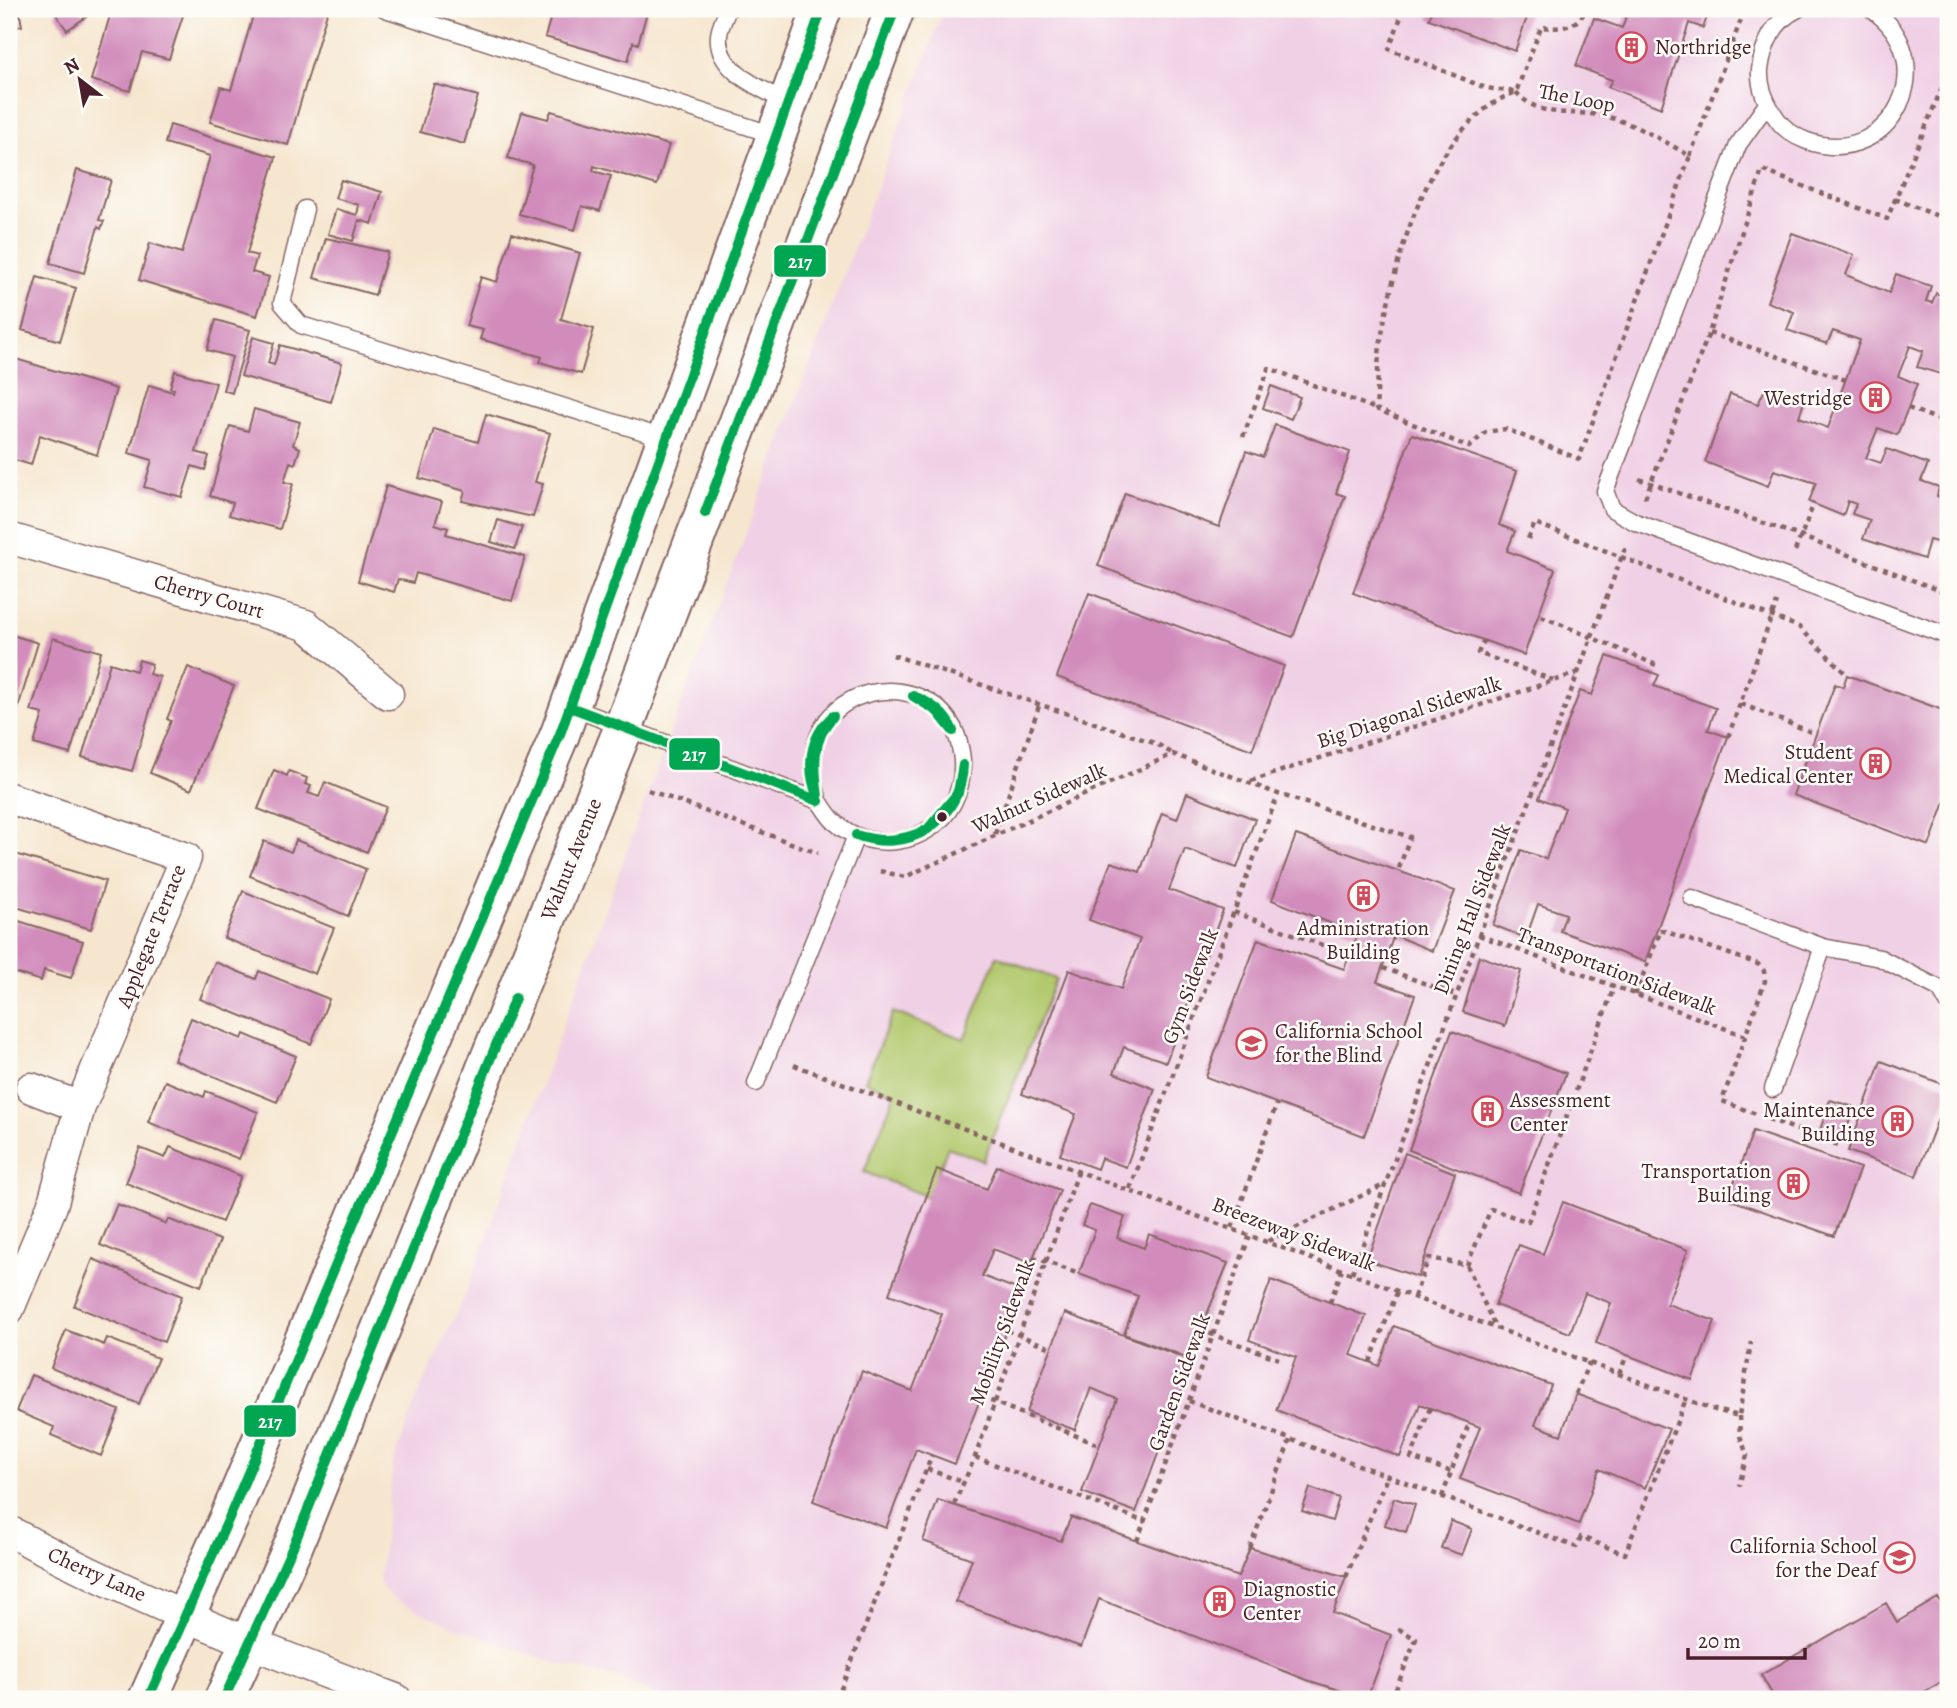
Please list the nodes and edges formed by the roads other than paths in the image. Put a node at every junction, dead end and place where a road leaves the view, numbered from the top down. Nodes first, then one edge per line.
1 (385, 9) edge
2 (728, 9) edge
3 (822, 9) edge
4 (895, 9) edge
5 (1798, 9) edge
6 (1871, 9) edge
7 (1766, 104) junction
8 (783, 119) junction
9 (306, 209) dead end
10 (667, 439) junction
11 (9, 538) edge
12 (1948, 636) edge
13 (388, 694) dead end
14 (569, 707) junction
15 (623, 729) junction
16 (9, 799) edge
17 (819, 801) junction
18 (856, 836) junction
19 (1692, 898) dead end
20 (1823, 947) junction
21 (1948, 1003) edge
22 (756, 1083) dead end
23 (32, 1088) dead end
24 (1773, 1089) dead end
25 (80, 1107) junction
26 (9, 1309) edge
27 (9, 1531) edge
28 (187, 1614) junction
29 (250, 1642) junction
30 (148, 1699) edge
31 (224, 1699) edge
32 (396, 1699) edge

1 - 8 lane
2 - 8 lane
3 - 8 main road
4 - 15 main road, Walnut Avenue
5 - 7 lane
6 - 7 lane
7 - 12 lane
8 - 10 main road
9 - 10 lane
10 - 14 main road
11 - 13 street, Cherry Court
14 - 15 lane
14 - 28 main road
15 - 17 lane
15 - 29 main road, Walnut Avenue
16 - 25 street, Applegate Terrace
17 - 18 lane
17 - 18 lane
18 - 22 lane
19 - 20 lane
20 - 21 lane
20 - 24 lane
23 - 25 street
25 - 26 street, Applegate Terrace
27 - 28 street, Cherry Lane
28 - 29 street, Cherry Lane
28 - 30 main road
29 - 31 main road, Walnut Avenue
29 - 32 street, Cherry Lane

